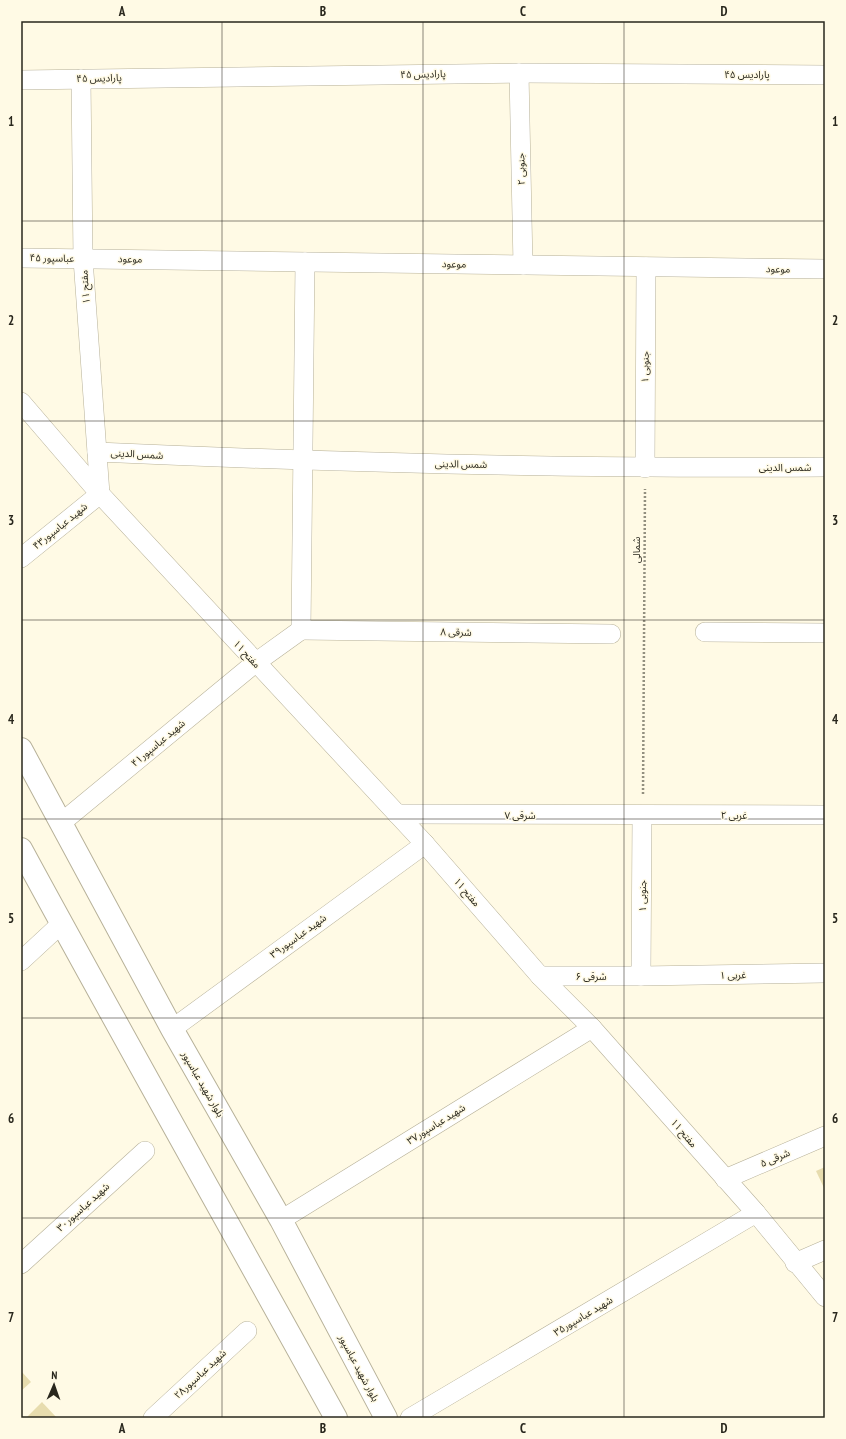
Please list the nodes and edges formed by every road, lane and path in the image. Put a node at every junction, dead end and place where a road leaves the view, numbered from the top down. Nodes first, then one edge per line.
1 (519, 73) junction
2 (825, 75) edge
3 (81, 78) junction
4 (21, 80) edge
5 (21, 258) edge
6 (83, 259) junction
7 (305, 262) junction
8 (523, 265) junction
9 (646, 267) junction
10 (825, 269) edge
11 (21, 402) edge
12 (97, 452) junction
13 (303, 461) junction
14 (825, 467) edge
15 (645, 468) junction
16 (100, 494) junction
17 (21, 558) edge
18 (301, 630) junction
19 (705, 632) dead end
20 (611, 634) dead end
21 (825, 634) edge
22 (254, 663) junction
23 (21, 749) edge
24 (397, 814) junction
25 (642, 815) junction
26 (825, 815) edge
27 (61, 823) junction
28 (425, 844) junction
29 (21, 849) edge
30 (61, 924) junction
31 (21, 961) edge
32 (825, 973) edge
33 (540, 976) junction
34 (641, 976) junction
35 (592, 1028) junction
36 (172, 1029) junction
37 (825, 1136) edge
38 (145, 1151) dead end
39 (725, 1180) junction
40 (756, 1214) junction
41 (281, 1220) junction
42 (825, 1250) edge
43 (796, 1263) junction
44 (21, 1264) edge
45 (825, 1297) edge
46 (247, 1331) dead end
47 (153, 1418) edge
48 (336, 1418) edge
49 (386, 1418) edge
50 (410, 1418) edge

1 - 2 street, پارادیس ۴۵
1 - 3 street, پارادیس ۴۵
1 - 8 street, جنوبی ۲
3 - 4 street, پارادیس ۴۵
3 - 6 street, مفتح ۱۱
5 - 6 street, عباسپور ۴۵
6 - 7 street, موعود
6 - 12 street, مفتح ۱۱
7 - 8 street, موعود
7 - 13 street
8 - 9 street, موعود
9 - 10 street, موعود
9 - 15 street, ۱ جنوبی
11 - 16 street, مفتح ۱۱
12 - 13 street, شمس الدینی
12 - 16 street, مفتح ۱۱
13 - 15 street, شمس الدینی
13 - 18 street
14 - 15 street, شمس الدینی
15 - 25 path, شمالی
16 - 17 street, ۴۳شهید عباسپور
16 - 22 street, مفتح ۱۱
18 - 20 street, شرقی ۸
18 - 22 street, ۴۱شهید عباسپور
19 - 21 street
22 - 24 street, مفتح ۱۱
22 - 27 street, ۴۱شهید عباسپور
23 - 27 main road, بلوار شهید عباسپور
24 - 25 street, شرقی ۷
24 - 28 street, مفتح ۱۱
25 - 26 street, غربی ۲
25 - 34 street, جنوبی ۱
27 - 36 main road, بلوار شهید عباسپور
28 - 33 street, مفتح ۱۱
28 - 36 street, شهید عباسپور۳۹
29 - 30 main road
30 - 31 street
30 - 48 main road
32 - 34 street, غربی ۱
33 - 34 street, شرقی ۶
33 - 35 street, مفتح ۱۱
35 - 39 street, مفتح ۱۱
35 - 41 street, شهید عباسپور۳۷
36 - 41 main road, بلوار شهید عباسپور
37 - 39 street, شرقی ۵
38 - 44 street, شهید عباسپور۳۰
39 - 40 street, مفتح ۱۱
40 - 43 street, مفتح ۱۱
40 - 50 street, شهید عباسپور۳۵
41 - 49 main road, بلوار شهید عباسپور
42 - 43 street
43 - 45 street, مفتح ۱۱
46 - 47 street, شهید عباسپور۲۸

